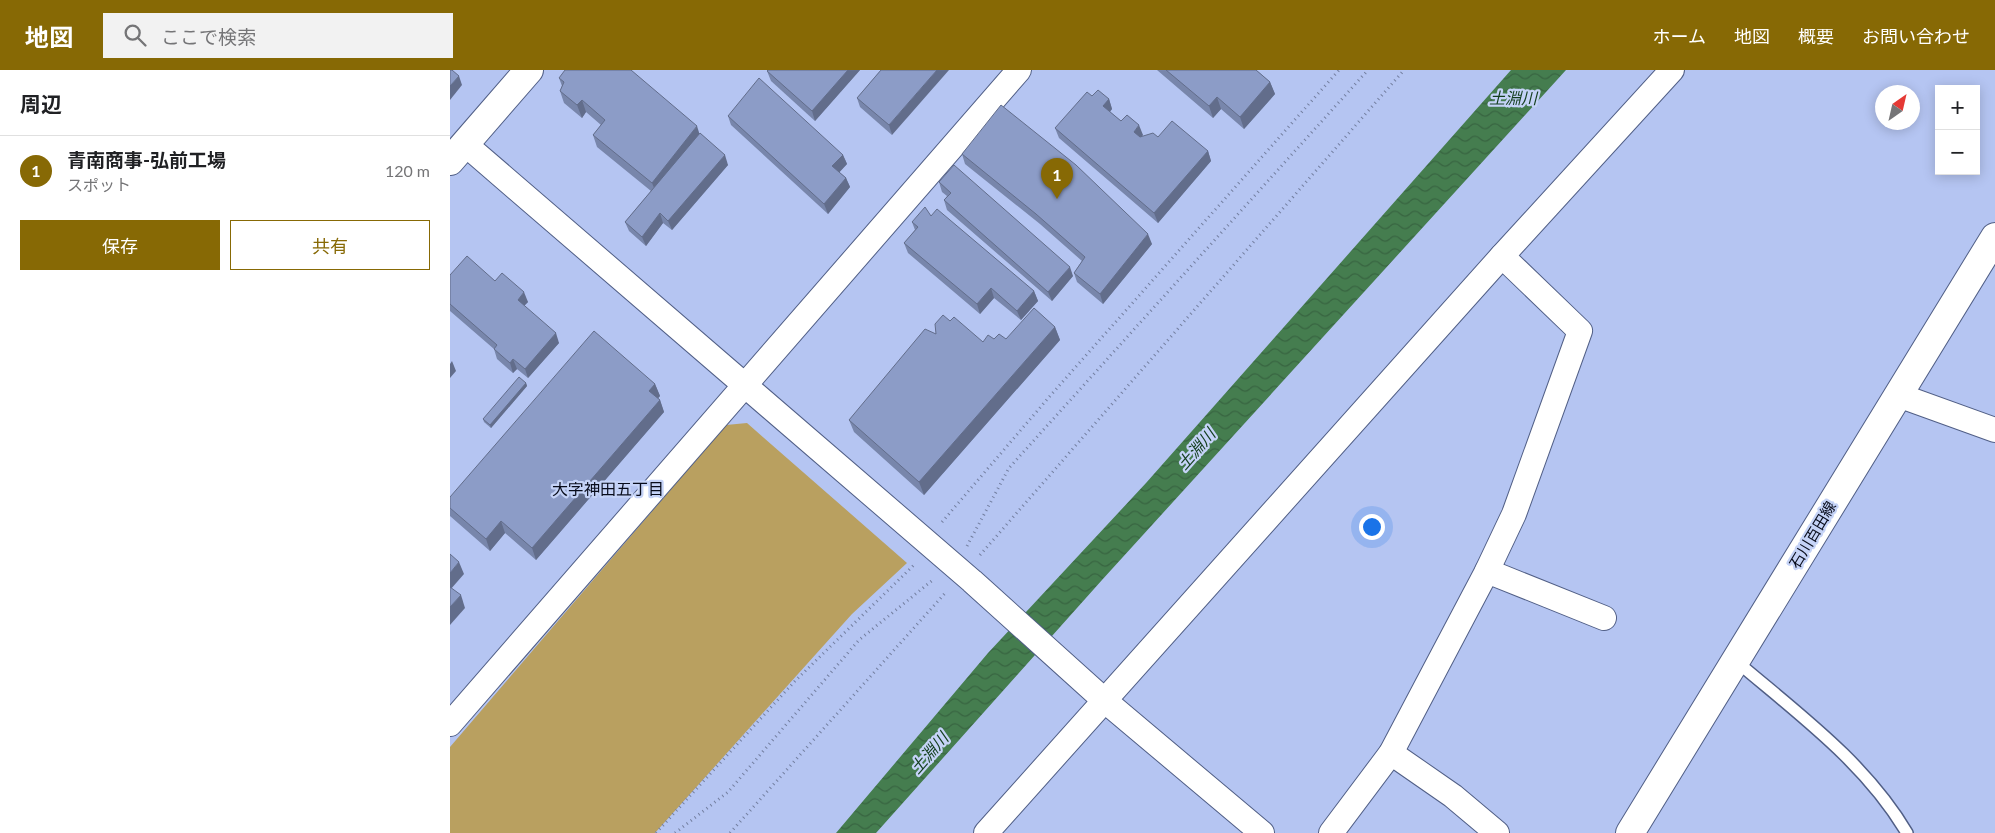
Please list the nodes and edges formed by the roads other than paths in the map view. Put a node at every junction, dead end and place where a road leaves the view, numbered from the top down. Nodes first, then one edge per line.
1 (529, 70) edge
2 (1019, 70) edge
3 (1672, 70) edge
4 (458, 152) edge
5 (1995, 237) edge
6 (1502, 256) junction
7 (744, 385) junction
8 (1898, 395) junction
9 (1995, 430) edge
10 (1487, 571) junction
11 (1604, 618) dead end
12 (1736, 661) junction
13 (1104, 700) junction
14 (450, 724) edge
15 (1391, 753) junction
16 (986, 833) edge
17 (1262, 833) edge
18 (1331, 833) edge
19 (1497, 833) edge
20 (1630, 833) edge
21 (1907, 833) edge

1 - 4 main road
2 - 7 street
3 - 6 street
4 - 7 street
5 - 8 main road, 石川百田線
6 - 10 street
6 - 13 street
7 - 13 street
7 - 14 street
8 - 9 street
8 - 12 main road, 石川百田線
10 - 11 street
10 - 15 street
12 - 20 main road, 石川百田線
12 - 21 lane
13 - 16 street
13 - 17 street
15 - 18 street
15 - 19 street

